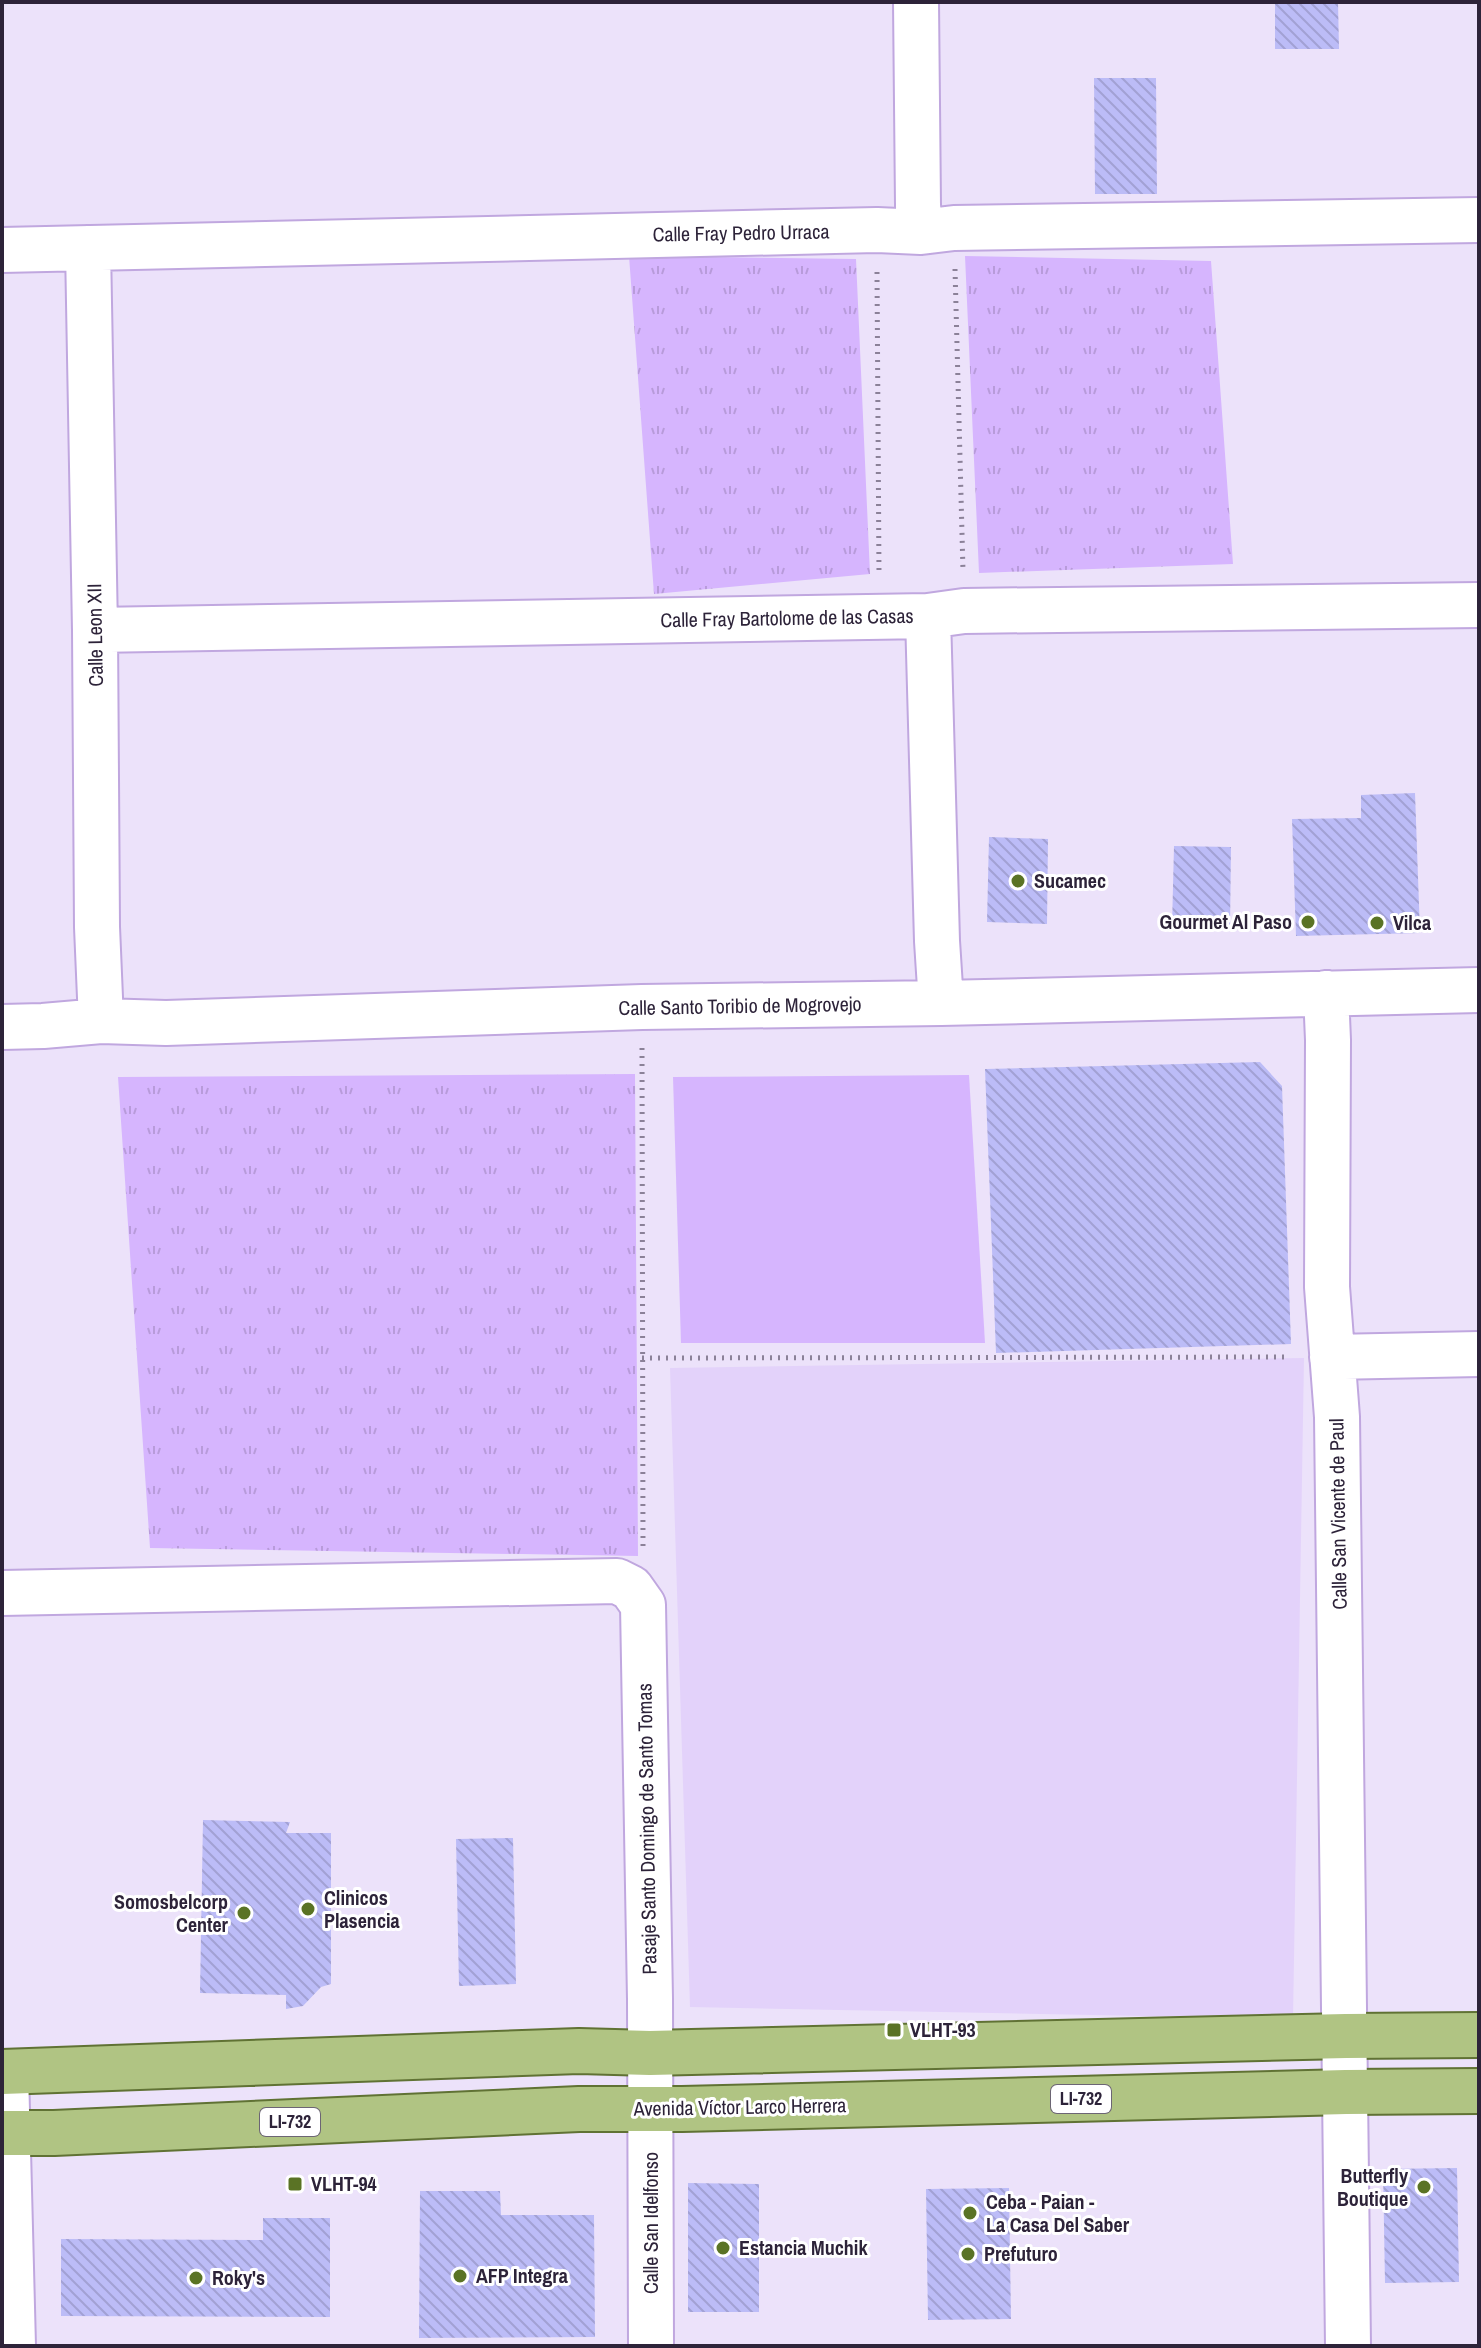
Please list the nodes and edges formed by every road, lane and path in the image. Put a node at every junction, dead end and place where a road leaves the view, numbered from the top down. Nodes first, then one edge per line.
1 (916, 2) edge
2 (1479, 220) edge
3 (877, 230) junction
4 (937, 230) junction
5 (88, 248) junction
6 (2, 250) edge
7 (1479, 605) edge
8 (946, 614) junction
9 (880, 615) junction
10 (95, 630) junction
11 (1479, 990) edge
12 (1326, 993) junction
13 (941, 1003) junction
14 (642, 1007) junction
15 (101, 1021) junction
16 (2, 1027) edge
17 (1479, 1354) edge
18 (1332, 1357) junction
19 (642, 1358) junction
20 (2, 1593) edge
21 (643, 1605) junction
22 (1479, 2035) edge
23 (1346, 2036) junction
24 (650, 2053) junction
25 (4, 2072) edge
26 (1479, 2091) edge
27 (1346, 2092) junction
28 (651, 2109) junction
29 (5, 2133) edge
30 (13, 2346) edge
31 (651, 2346) edge
32 (1348, 2346) edge

1 - 4 street
2 - 4 street, Calle Fray Pedro Urraca
3 - 4 street, Calle Fray Pedro Urraca
3 - 5 street, Calle Fray Pedro Urraca
3 - 9 path
4 - 8 path
5 - 6 street, Calle Fray Pedro Urraca
5 - 10 street, Calle Leon XII
7 - 8 street, Calle Fray Bartolome de las Casas
8 - 9 street, Calle Fray Bartolome de las Casas
8 - 13 street
9 - 10 street, Calle Fray Bartolome de las Casas
10 - 15 street, Calle Leon XII
11 - 12 street, Calle Santo Toribio de Mogrovejo
12 - 13 street, Calle Santo Toribio de Mogrovejo
12 - 18 street, Calle San Vicente de Paul
13 - 14 street, Calle Santo Toribio de Mogrovejo
14 - 15 street, Calle Santo Toribio de Mogrovejo
14 - 19 path
15 - 16 street, Calle Santo Toribio de Mogrovejo
17 - 18 street
18 - 19 path
18 - 23 street, Calle San Vicente de Paul
19 - 21 path
20 - 21 street
21 - 24 street, Pasaje Santo Domingo de Santo Tomas
22 - 23 main road
23 - 24 main road
23 - 27 street, Calle San Vicente de Paul
24 - 25 main road
24 - 28 street, Calle San Idelfonso
25 - 29 street
26 - 27 main road, Avenida Víctor Larco Herrera / LI-732
27 - 28 main road, Avenida Víctor Larco Herrera / LI-732
27 - 32 street, Calle San Vicente de Paul
28 - 29 main road, Avenida Víctor Larco Herrera / LI-732
28 - 31 street, Calle San Idelfonso
29 - 30 street

